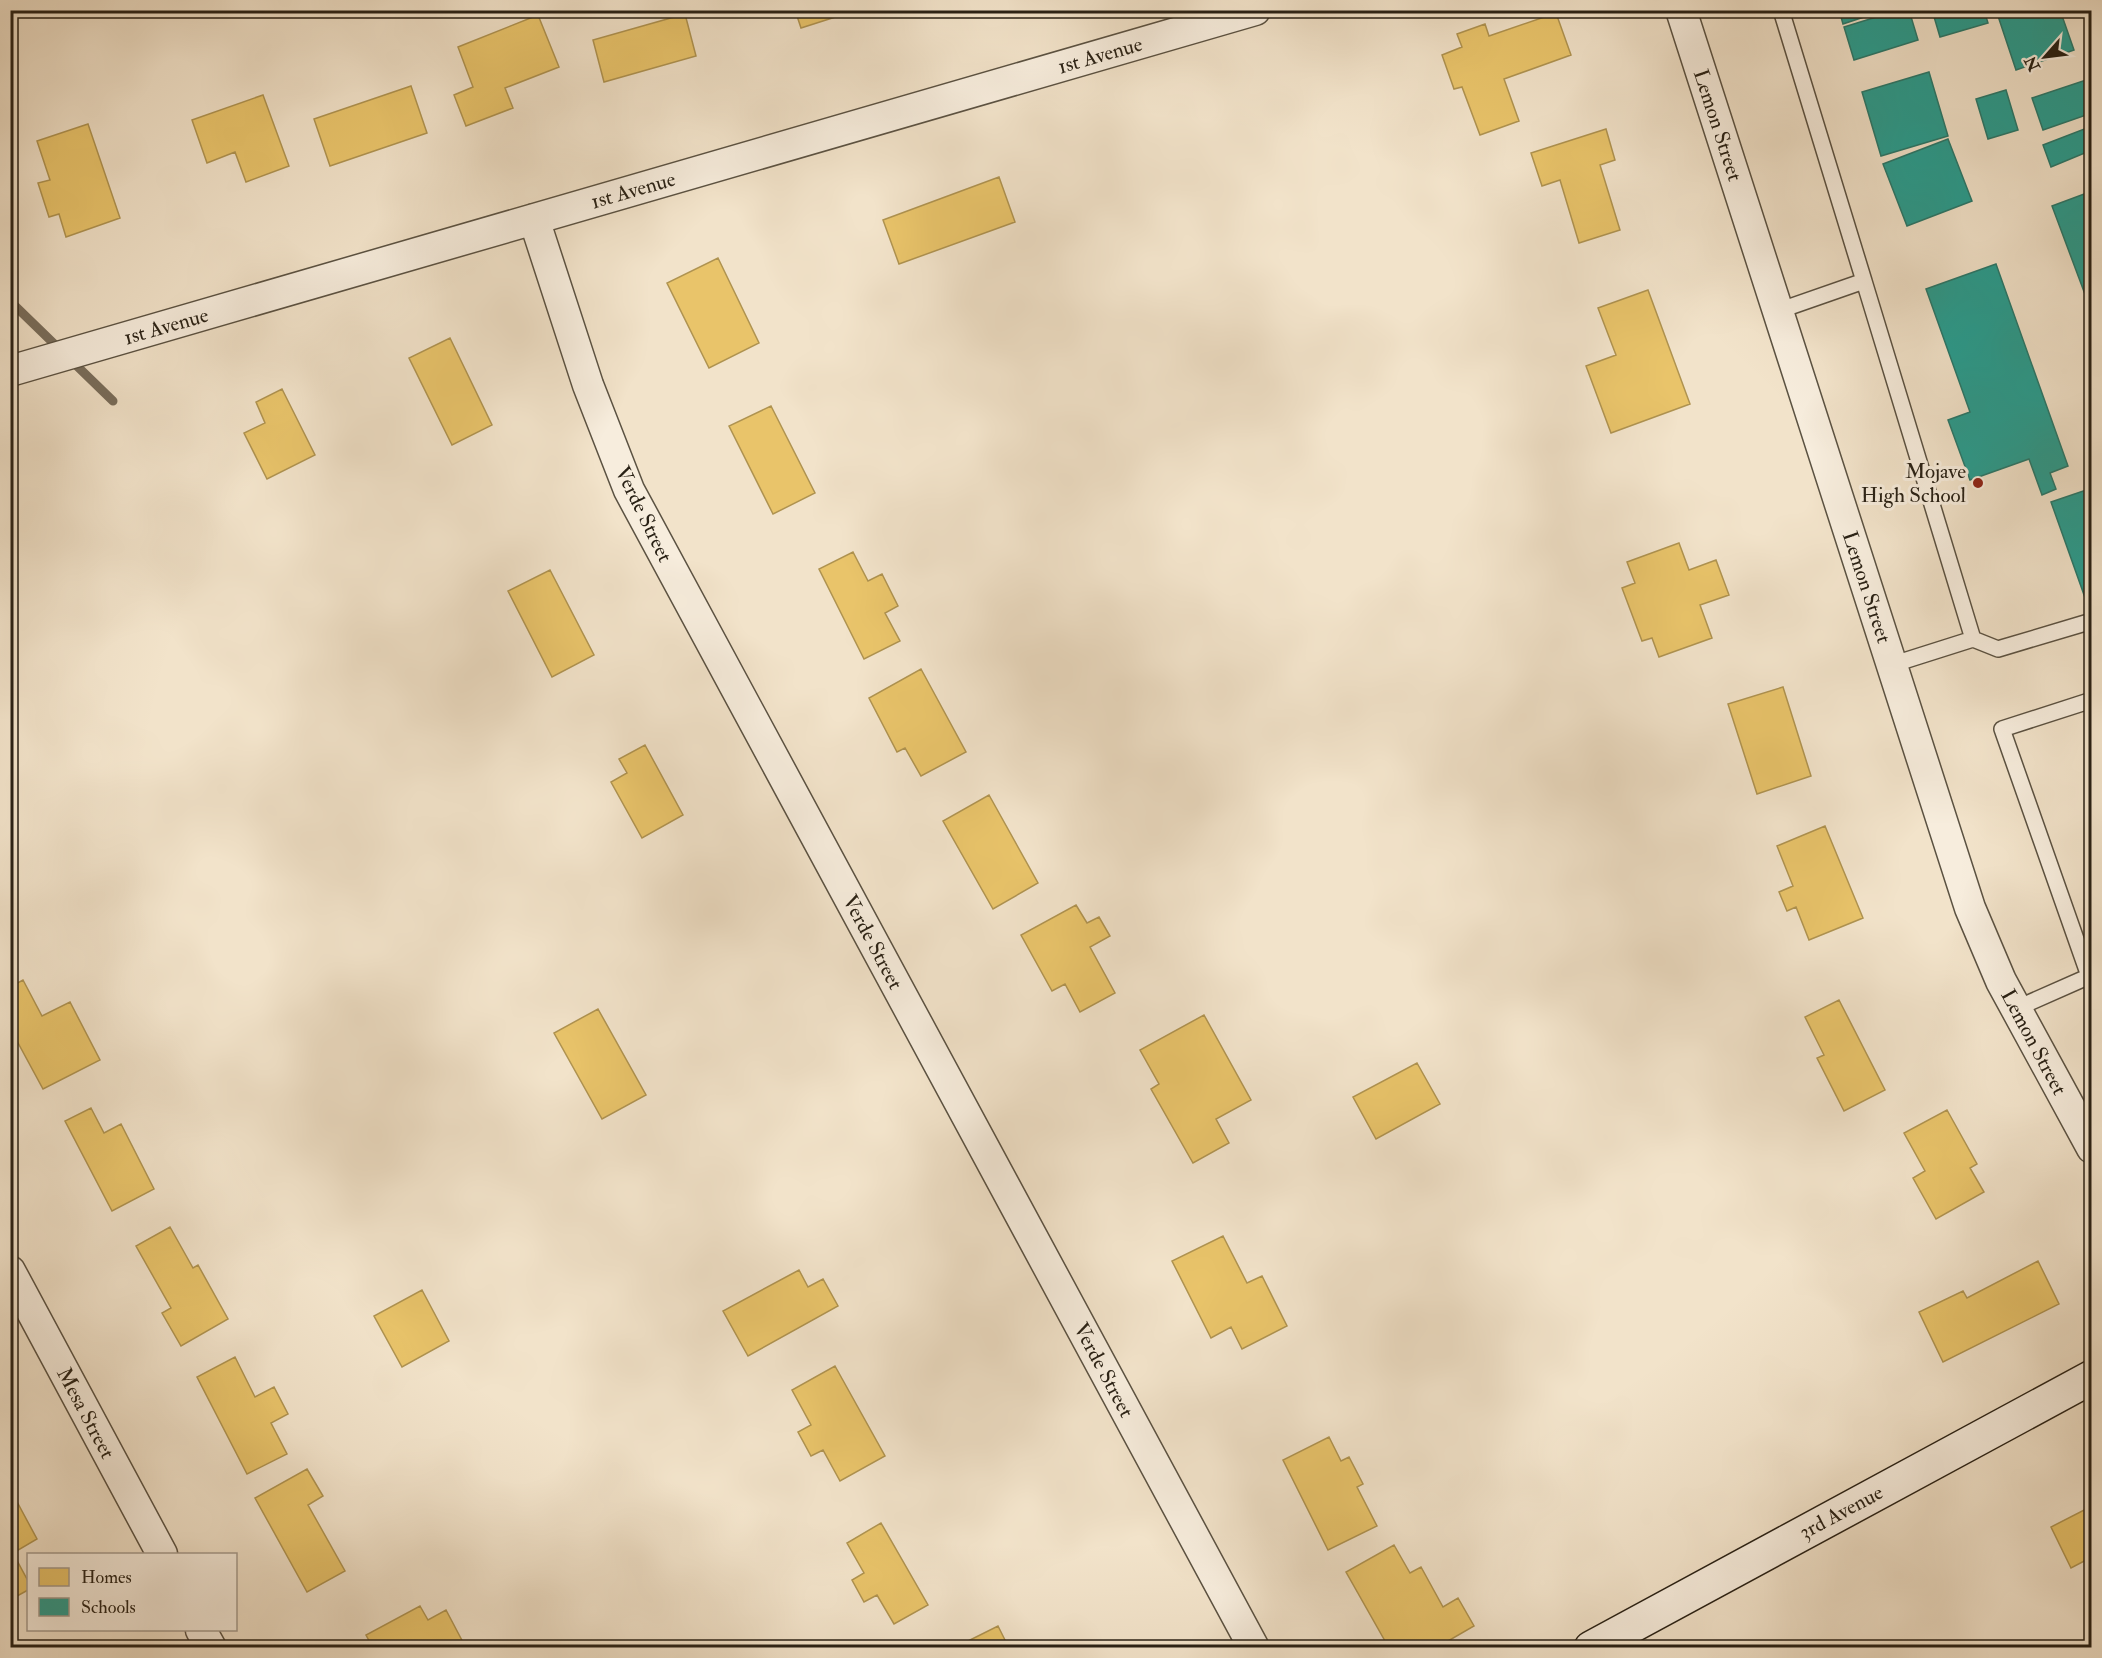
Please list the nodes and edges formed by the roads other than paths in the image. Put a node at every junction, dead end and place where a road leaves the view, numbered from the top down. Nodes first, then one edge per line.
1 (1255, 10) edge
2 (1681, 10) edge
3 (1781, 10) edge
4 (534, 219) junction
5 (1864, 281) junction
6 (1778, 310) junction
7 (10, 371) edge
8 (2091, 621) edge
9 (1973, 639) junction
10 (1892, 665) junction
11 (2091, 700) edge
12 (2090, 976) edge
13 (2016, 1009) junction
14 (2091, 1148) edge
15 (10, 1271) edge
16 (2091, 1377) edge
17 (161, 1553) edge
18 (202, 1631) edge
19 (211, 1647) edge
20 (1254, 1647) edge
21 (1591, 1647) edge

1 - 4 street, 1st Avenue
2 - 6 street, Lemon Street
3 - 5 lane
4 - 7 street, 1st Avenue
4 - 20 street, Verde Street
5 - 6 lane
5 - 9 lane
6 - 10 street, Lemon Street
8 - 9 lane
9 - 10 lane
10 - 13 street, Lemon Street
11 - 12 lane
12 - 13 lane
13 - 14 street, Lemon Street
15 - 17 street, Mesa Street
16 - 21 street, 3rd Avenue
18 - 19 street

